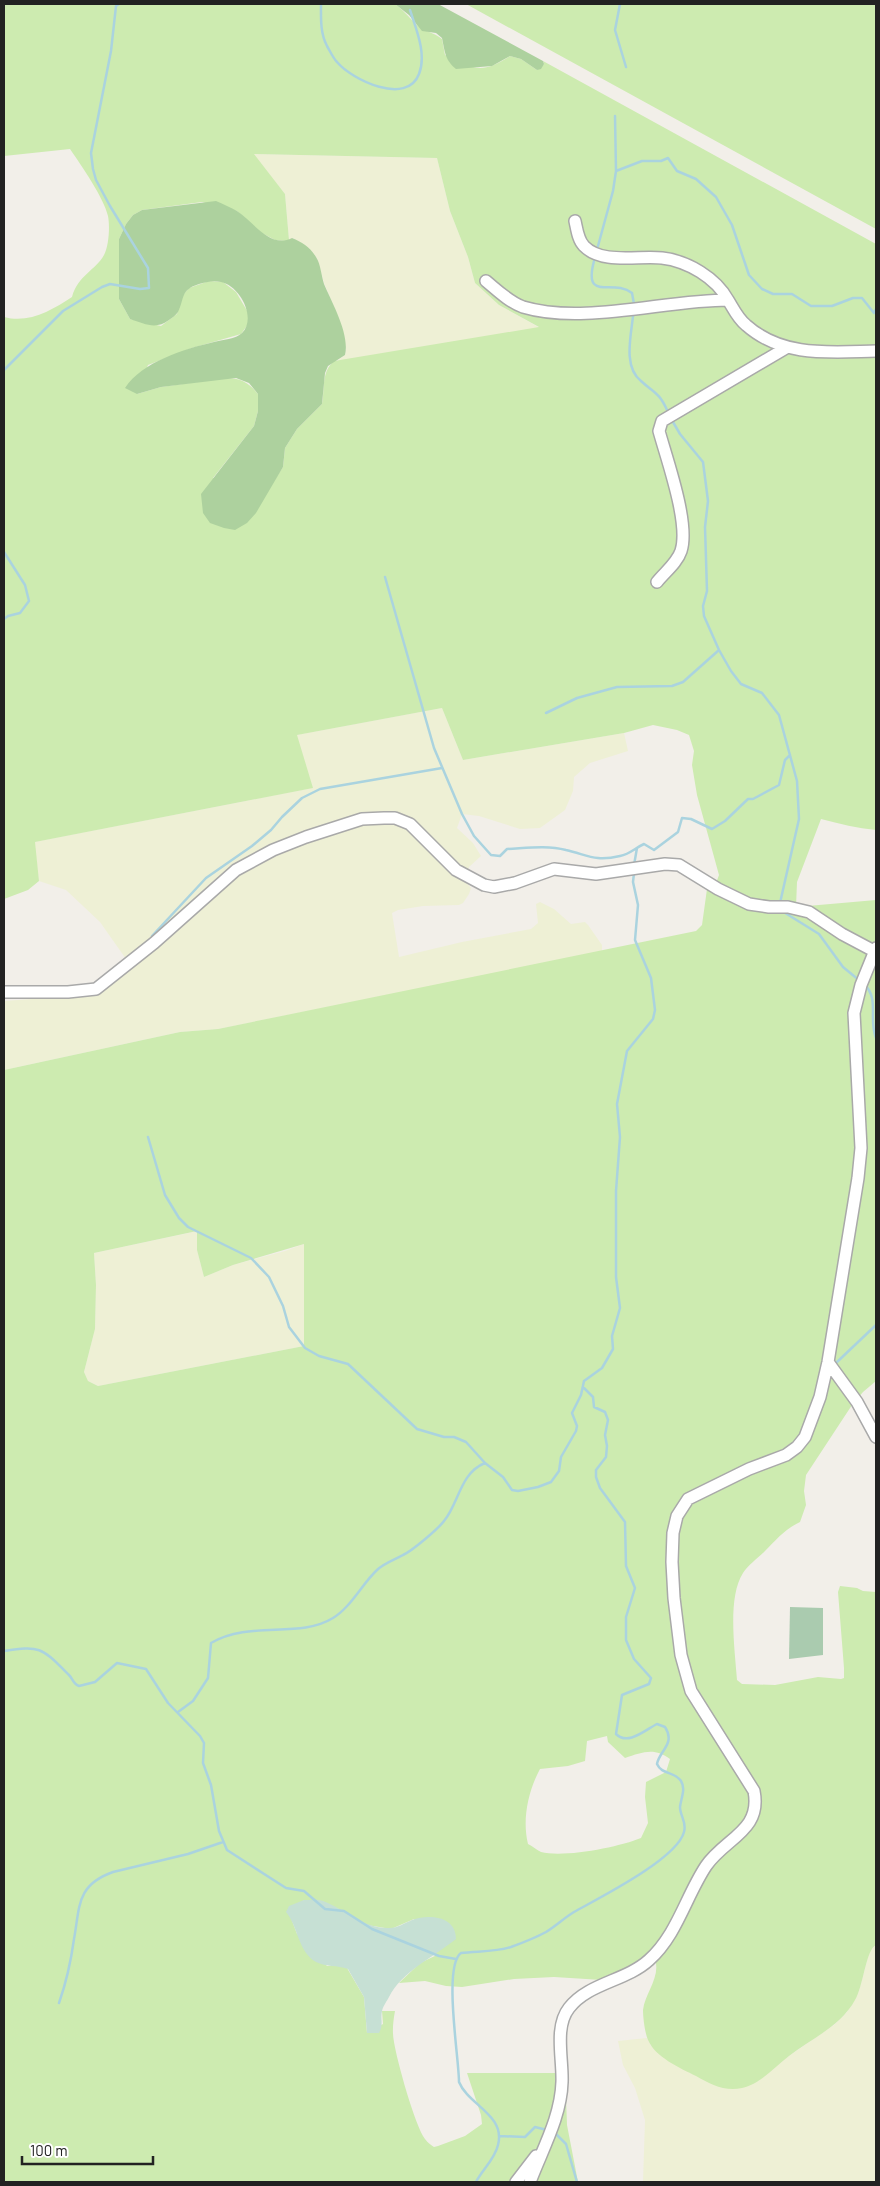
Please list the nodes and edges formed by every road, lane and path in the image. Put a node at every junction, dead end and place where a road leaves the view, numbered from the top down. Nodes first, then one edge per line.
1 (575, 221) dead end
2 (486, 281) dead end
3 (728, 300) junction
4 (786, 348) junction
5 (876, 351) edge
6 (657, 582) dead end
7 (875, 950) edge
8 (4, 992) edge
9 (828, 1362) junction
10 (876, 1437) edge
11 (542, 2150) junction
12 (516, 2182) edge
13 (530, 2182) edge

1 - 3 street
2 - 3 street
3 - 4 street
4 - 5 street
4 - 6 street
7 - 8 street
7 - 9 street
9 - 10 street
9 - 11 street
11 - 12 street
11 - 13 street

